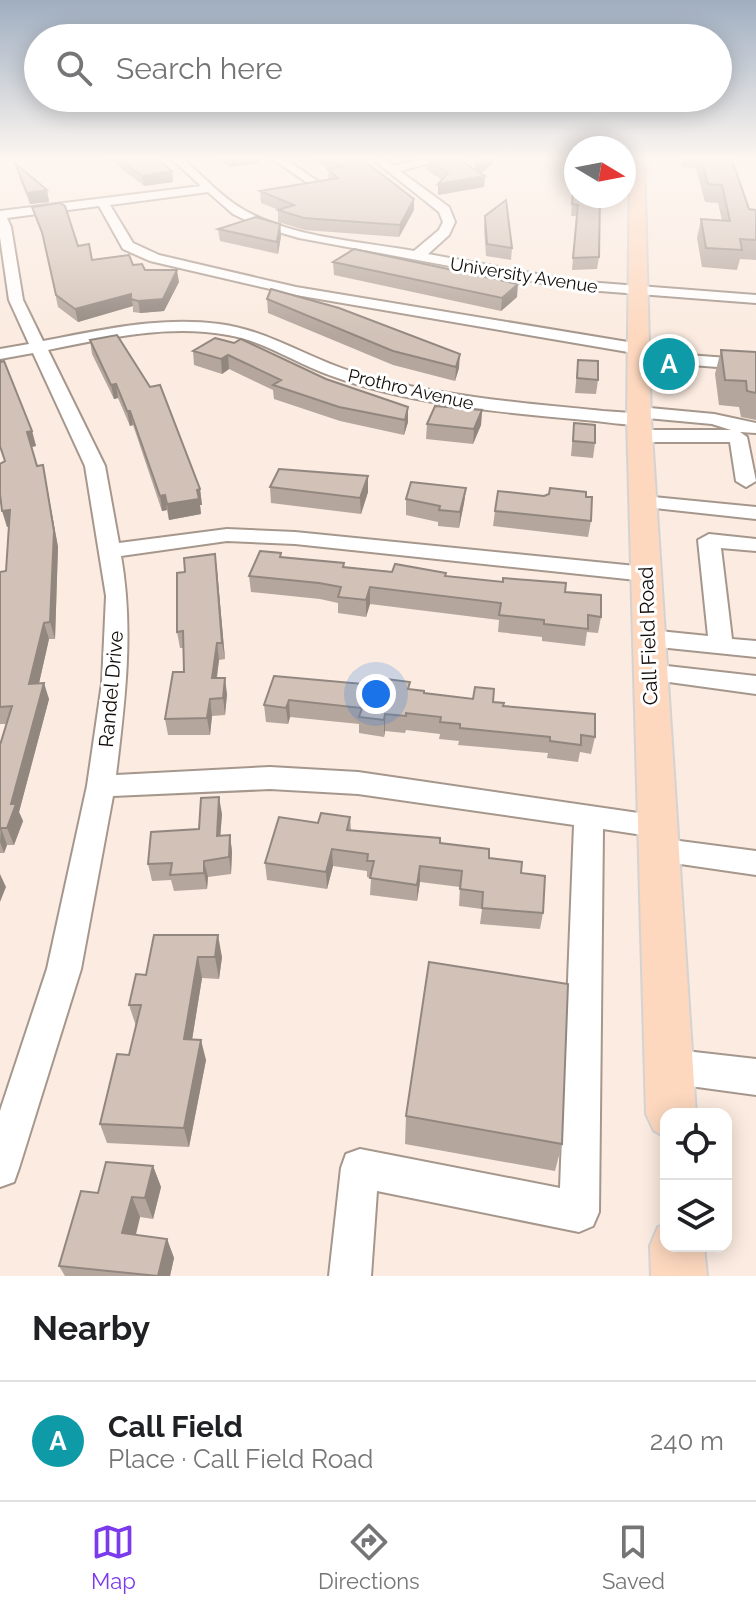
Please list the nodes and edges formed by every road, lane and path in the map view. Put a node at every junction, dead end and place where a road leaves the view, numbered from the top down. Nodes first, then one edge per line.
1 (0, 216) edge
2 (111, 217) edge
3 (249, 217) edge
4 (447, 217) edge
5 (638, 217) edge
6 (417, 256) junction
7 (640, 291) junction
8 (756, 299) edge
9 (40, 347) junction
10 (640, 352) junction
11 (0, 354) edge
12 (756, 365) edge
13 (640, 423) junction
14 (756, 428) edge
15 (747, 438) edge
16 (746, 481) dead end
17 (643, 502) junction
18 (756, 513) edge
19 (756, 545) edge
20 (109, 551) junction
21 (646, 574) junction
22 (649, 638) junction
23 (721, 645) junction
24 (756, 649) edge
25 (649, 672) junction
26 (756, 685) edge
27 (101, 786) junction
28 (589, 816) junction
29 (656, 837) junction
30 (756, 863) edge
31 (668, 1066) junction
32 (756, 1077) edge
33 (671, 1108) edge
34 (0, 1168) edge
35 (677, 1252) edge
36 (350, 1276) edge
37 (679, 1276) edge

1 - 9 street, Randel Drive
2 - 10 street
3 - 6 street, University Avenue
4 - 6 street
5 - 7 main road, Call Field Road
6 - 7 street, University Avenue
7 - 8 street, University Avenue
7 - 10 main road, Call Field Road
9 - 11 street, Prothro Avenue
9 - 13 street, Prothro Avenue
9 - 20 street, Randel Drive
10 - 12 street
10 - 13 main road, Call Field Road
13 - 14 street
13 - 15 street
13 - 17 main road, Call Field Road
15 - 16 street
17 - 18 street
17 - 21 main road, Call Field Road
19 - 23 street
20 - 21 street
20 - 27 street, Randel Drive
21 - 22 main road, Call Field Road
22 - 23 street
22 - 25 main road, Call Field Road
23 - 24 street
25 - 26 street
25 - 29 main road, Call Field Road
27 - 28 street
27 - 34 street, Randel Drive
28 - 29 street
28 - 36 street
29 - 30 street
29 - 31 main road, Call Field Road
31 - 32 street
31 - 33 main road, Call Field Road
35 - 37 main road

